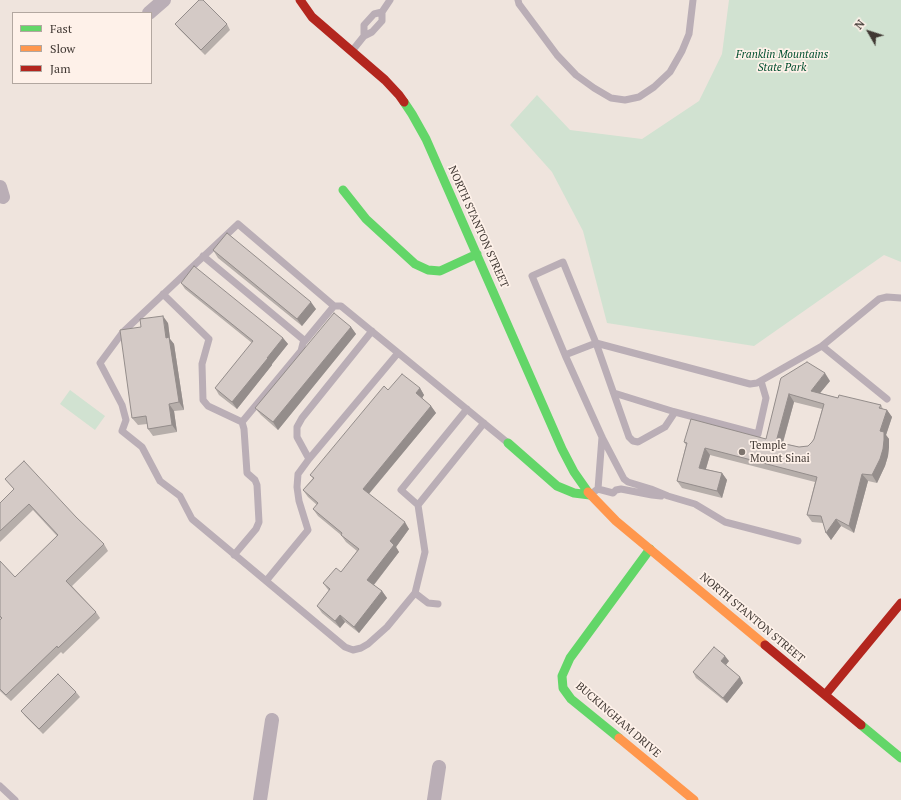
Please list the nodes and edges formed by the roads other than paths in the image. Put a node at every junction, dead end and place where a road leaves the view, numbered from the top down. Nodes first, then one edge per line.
1 (164, 0) edge
2 (300, 0) edge
3 (390, 0) edge
4 (518, 0) edge
5 (693, 0) edge
6 (150, 12) edge
7 (382, 12) junction
8 (364, 36) junction
9 (352, 51) junction
10 (343, 190) dead end
11 (477, 254) junction
12 (203, 256) junction
13 (163, 294) junction
14 (901, 298) edge
15 (334, 306) junction
16 (372, 331) junction
17 (305, 341) junction
18 (596, 343) junction
19 (822, 346) junction
20 (398, 353) junction
21 (565, 355) junction
22 (761, 381) junction
23 (614, 393) junction
24 (887, 399) dead end
25 (467, 409) junction
26 (675, 412) junction
27 (242, 422) junction
28 (484, 423) junction
29 (602, 437) junction
30 (508, 443) joint
31 (309, 459) junction
32 (598, 489) junction
33 (590, 495) junction
34 (668, 496) junction
35 (418, 505) junction
36 (798, 541) dead end
37 (650, 549) junction
38 (234, 555) junction
39 (266, 581) junction
40 (415, 593) junction
41 (901, 603) edge
42 (438, 604) dead end
43 (825, 695) junction
44 (272, 720) dead end
45 (901, 758) edge
46 (439, 767) dead end
47 (0, 786) edge
48 (15, 800) edge
49 (260, 800) edge
50 (434, 800) edge
51 (694, 800) edge

1 - 6 street
2 - 9 street, NORTH STANTON STREET
3 - 7 lane
4 - 5 lane
7 - 8 lane
7 - 8 lane
8 - 9 lane
9 - 11 street, NORTH STANTON STREET
10 - 11 street
11 - 33 street, NORTH STANTON STREET
12 - 13 lane
12 - 15 lane
12 - 17 lane
13 - 27 lane
13 - 38 lane
14 - 19 lane
15 - 16 lane
15 - 17 lane
16 - 20 lane
16 - 31 lane
17 - 27 lane
18 - 21 lane
18 - 21 lane
18 - 22 lane
18 - 23 lane
19 - 22 lane
19 - 24 lane
20 - 25 lane
20 - 31 lane
21 - 29 lane
22 - 26 lane
23 - 26 lane
23 - 26 lane
25 - 28 lane
25 - 35 lane
27 - 38 lane
28 - 30 lane
28 - 35 lane
29 - 32 lane
29 - 34 lane
30 - 33 street
31 - 39 lane
32 - 33 lane
32 - 34 lane
33 - 37 street, NORTH STANTON STREET
34 - 36 lane
35 - 40 lane
37 - 43 street, NORTH STANTON STREET
37 - 51 street, BUCKINGHAM DRIVE
38 - 39 lane
39 - 40 lane
40 - 42 lane
41 - 43 street
43 - 45 street, NORTH STANTON STREET
44 - 49 street
46 - 50 street
47 - 48 lane

